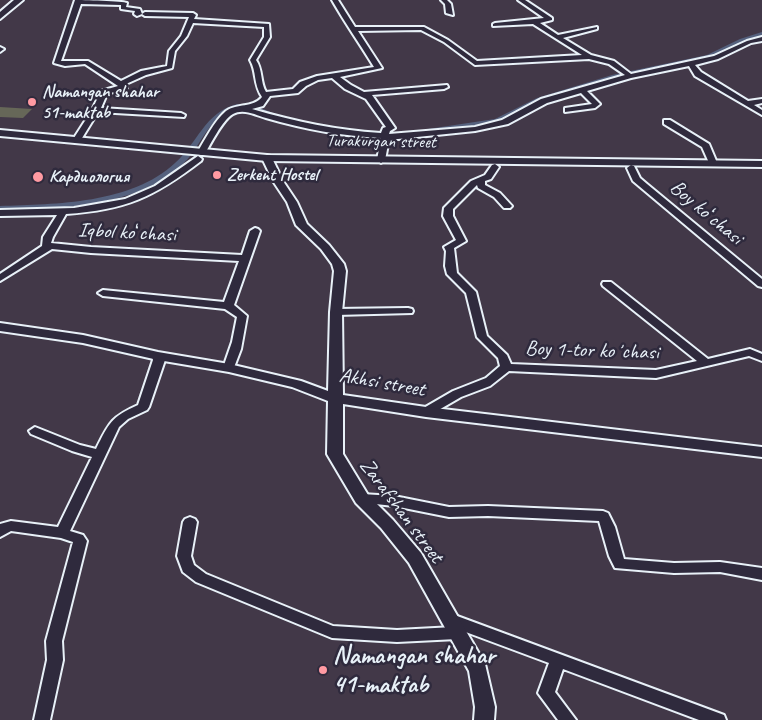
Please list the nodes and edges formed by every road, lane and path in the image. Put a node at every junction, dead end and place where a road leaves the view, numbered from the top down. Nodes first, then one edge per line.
1 (12, 0) edge
2 (19, 0) edge
3 (335, 0) edge
4 (444, 0) edge
5 (521, 0) edge
6 (79, 1) edge
7 (0, 10) edge
8 (451, 14) dead end
9 (0, 16) edge
10 (190, 21) junction
11 (534, 22) junction
12 (496, 25) dead end
13 (595, 28) dead end
14 (353, 29) junction
15 (557, 37) junction
16 (762, 39) edge
17 (589, 57) junction
18 (474, 63) junction
19 (462, 64) dead end
20 (692, 64) junction
21 (628, 74) junction
22 (334, 76) junction
23 (122, 83) junction
24 (444, 87) dead end
25 (582, 90) junction
26 (363, 94) junction
27 (265, 96) junction
28 (762, 101) edge
29 (746, 104) junction
30 (245, 109) junction
31 (96, 110) junction
32 (568, 110) dead end
33 (762, 114) edge
34 (181, 115) dead end
35 (668, 122) dead end
36 (0, 133) edge
37 (385, 135) junction
38 (0, 140) edge
39 (76, 141) junction
40 (172, 154) junction
41 (200, 156) junction
42 (381, 160) junction
43 (269, 161) junction
44 (713, 163) junction
45 (762, 164) edge
46 (495, 167) junction
47 (631, 168) junction
48 (762, 169) edge
49 (481, 181) junction
50 (507, 206) dead end
51 (62, 212) junction
52 (0, 213) edge
53 (255, 231) dead end
54 (49, 246) junction
55 (244, 258) junction
56 (0, 278) edge
57 (607, 284) dead end
58 (762, 284) edge
59 (102, 293) dead end
60 (228, 306) junction
61 (408, 311) dead end
62 (336, 312) junction
63 (0, 327) edge
64 (158, 356) junction
65 (762, 358) edge
66 (705, 362) junction
67 (506, 367) junction
68 (229, 368) junction
69 (334, 398) junction
70 (426, 412) junction
71 (34, 431) dead end
72 (762, 452) edge
73 (99, 454) junction
74 (362, 499) junction
75 (190, 522) dead end
76 (0, 532) edge
77 (62, 533) junction
78 (762, 574) edge
79 (447, 618) junction
80 (457, 633) junction
81 (559, 659) junction
82 (42, 720) edge
83 (484, 720) edge
84 (568, 720) edge
85 (718, 720) edge

1 - 7 main road
2 - 9 main road
3 - 14 street
4 - 8 street
5 - 11 street
6 - 10 street
6 - 23 street
10 - 23 street
10 - 27 street
11 - 12 street
11 - 15 street
13 - 15 street
14 - 18 street
14 - 22 street
15 - 17 street
16 - 20 street
17 - 18 street
17 - 21 street
18 - 19 street
20 - 21 street
20 - 29 street
21 - 25 street
22 - 26 street
22 - 27 street
23 - 31 street
24 - 26 street
25 - 32 street
25 - 37 street
26 - 37 street
27 - 30 street
28 - 29 street
29 - 33 street
30 - 37 street
30 - 41 street
31 - 34 street
31 - 39 street
35 - 44 street
36 - 39 main road, Turakurgan street
37 - 42 street
38 - 40 main road, Turakurgan street
39 - 40 main road, Turakurgan street
40 - 41 main road, Turakurgan street
41 - 43 main road, Turakurgan street
41 - 51 street
42 - 43 main road, Turakurgan street
42 - 44 main road, Turakurgan street
43 - 46 main road, Turakurgan street
43 - 62 street, Zarafshan street
44 - 45 main road, Turakurgan street
46 - 47 main road, Turakurgan street
46 - 49 street
47 - 48 main road, Turakurgan street
47 - 58 street, Boy koʻchasi
49 - 50 street
49 - 67 street
51 - 52 street
51 - 54 street, Iqbol koʻchasi
53 - 55 street
54 - 55 street, Iqbol koʻchasi
54 - 56 street
55 - 60 street
57 - 66 street
59 - 60 street
60 - 68 street
61 - 62 street
62 - 69 street, Zarafshan street
63 - 64 street, Akhsi street
64 - 68 street, Akhsi street
64 - 73 street
65 - 66 street, Boy 1-tor koʼchasi
66 - 67 street, Boy 1-tor koʼchasi
67 - 70 street
68 - 69 street, Akhsi street
69 - 70 street, Akhsi street
69 - 74 street, Zarafshan street
70 - 72 street, Akhsi street
71 - 73 street
73 - 77 street
74 - 78 street
74 - 79 street, Zarafshan street
75 - 80 street
76 - 77 street
77 - 82 street
79 - 80 street, Zarafshan street
79 - 81 street
80 - 83 street, Zarafshan street
81 - 84 street
81 - 85 street

